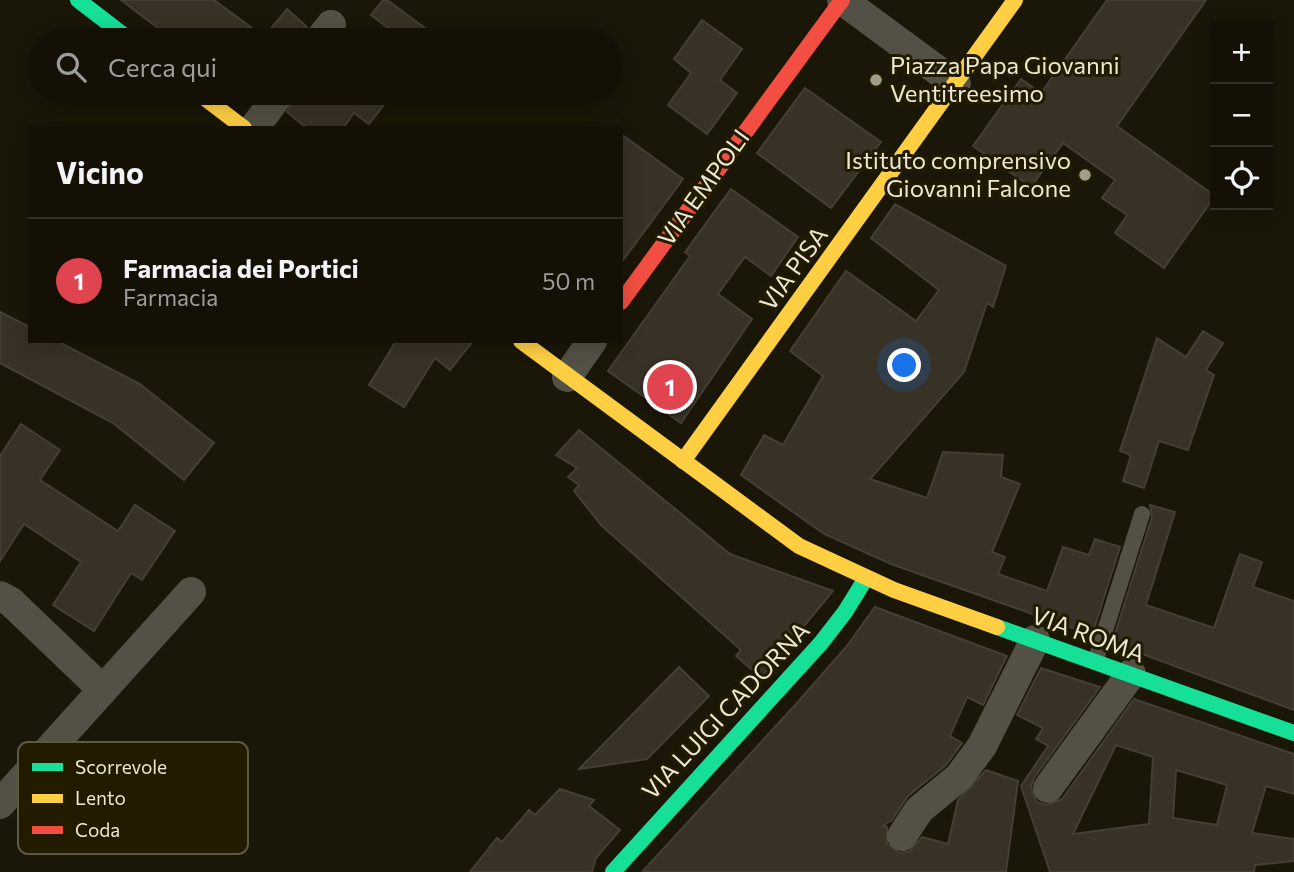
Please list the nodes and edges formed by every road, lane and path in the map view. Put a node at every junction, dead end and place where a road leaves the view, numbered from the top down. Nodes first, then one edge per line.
1 (78, 0) edge
2 (842, 0) edge
3 (1015, 0) edge
4 (114, 28) edge
5 (956, 84) junction
6 (214, 105) edge
7 (271, 105) edge
8 (241, 126) edge
9 (255, 126) edge
10 (623, 299) edge
11 (524, 343) edge
12 (591, 343) edge
13 (567, 377) junction
14 (682, 461) junction
15 (1142, 514) dead end
16 (866, 578) junction
17 (191, 592) dead end
18 (0, 596) edge
19 (1035, 640) junction
20 (1095, 662) junction
21 (1131, 674) junction
22 (103, 690) junction
23 (1294, 733) edge
24 (56, 742) edge
25 (18, 784) edge
26 (1048, 788) dead end
27 (0, 804) edge
28 (902, 836) dead end
29 (613, 872) edge

1 - 4 street
2 - 5 street
2 - 10 street, VIA EMPOLI
3 - 5 street, VIA PISA
5 - 14 street, VIA PISA
6 - 8 street
7 - 9 street
11 - 13 street, VIA ROMA
12 - 13 street
13 - 14 street, VIA ROMA
14 - 16 street, VIA ROMA
15 - 20 lane
16 - 19 street, VIA ROMA
16 - 29 street, VIA LUIGI CADORNA
17 - 22 street
18 - 22 street
19 - 20 street, VIA ROMA
19 - 28 street
20 - 21 street, VIA ROMA
21 - 23 street, VIA ROMA
21 - 26 street
22 - 24 street
25 - 27 street

